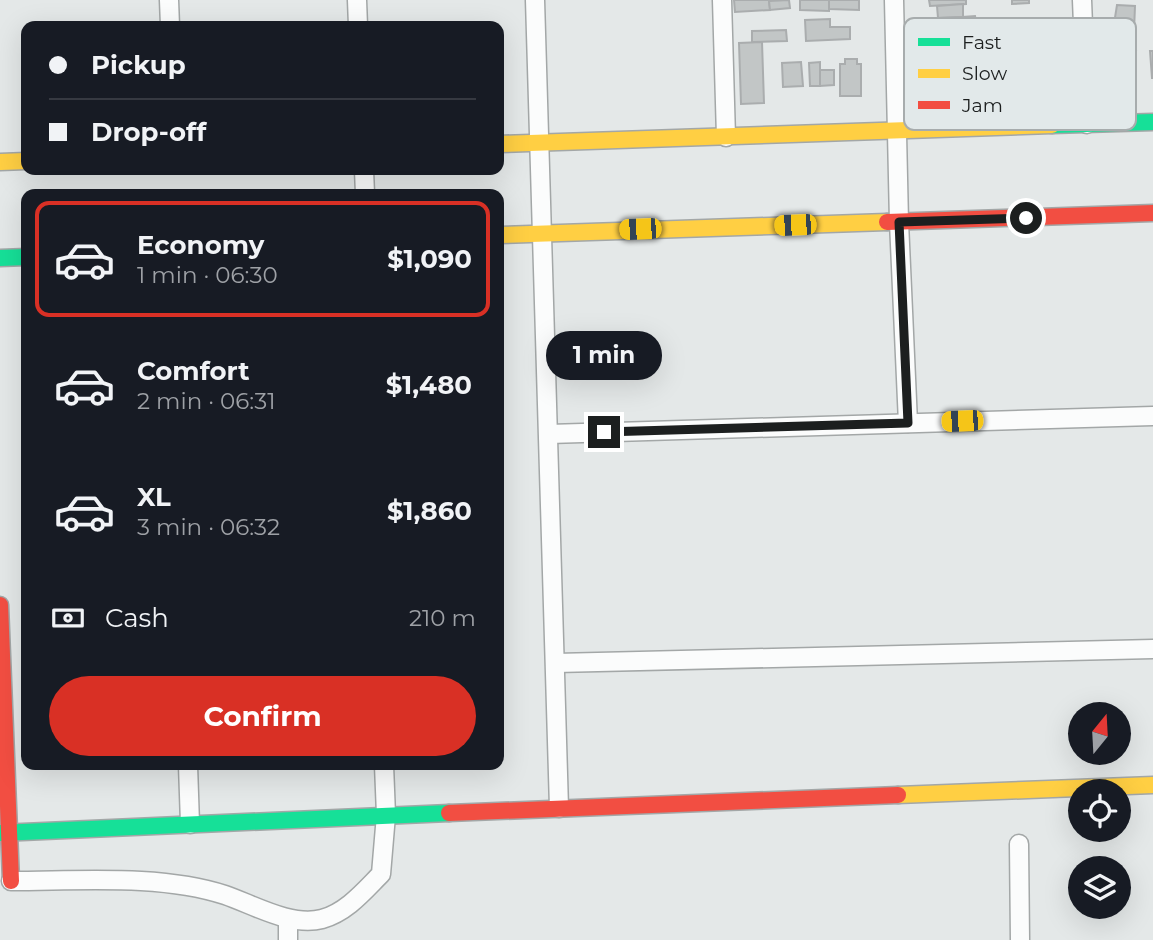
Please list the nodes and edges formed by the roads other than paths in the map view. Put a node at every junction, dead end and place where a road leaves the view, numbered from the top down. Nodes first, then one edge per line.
1 (169, 0) edge
2 (357, 0) edge
3 (535, 0) edge
4 (722, 0) edge
5 (894, 0) edge
6 (1082, 0) edge
7 (1083, 18) edge
8 (170, 21) edge
9 (358, 21) edge
10 (925, 130) edge
11 (898, 131) junction
12 (726, 137) junction
13 (541, 143) junction
14 (504, 144) edge
15 (21, 161) edge
16 (0, 162) edge
17 (1153, 213) edge
18 (899, 222) junction
19 (543, 233) junction
20 (504, 235) edge
21 (21, 257) edge
22 (0, 258) edge
23 (1153, 416) edge
24 (908, 423) junction
25 (549, 434) junction
26 (0, 605) edge
27 (1153, 649) edge
28 (556, 663) junction
29 (188, 770) edge
30 (384, 770) edge
31 (1153, 785) edge
32 (559, 808) junction
33 (386, 815) junction
34 (190, 824) junction
35 (5, 833) edge
36 (1019, 844) dead end
37 (11, 881) joint
38 (288, 919) junction
39 (288, 940) edge
40 (1020, 940) edge

1 - 8 street
2 - 9 street
3 - 13 street
4 - 12 street
5 - 11 street
6 - 7 street
10 - 11 main road
11 - 12 main road
11 - 18 street
12 - 13 main road
13 - 14 main road
13 - 19 street
15 - 16 main road
17 - 18 main road
18 - 19 main road
18 - 24 street
19 - 20 main road
19 - 25 street
21 - 22 main road
23 - 24 street
24 - 25 street
25 - 28 street
26 - 35 main road
27 - 28 street
28 - 32 street
29 - 34 street
30 - 33 street
31 - 32 main road
32 - 33 main road
33 - 34 main road
33 - 38 street
34 - 35 main road
35 - 37 main road
36 - 40 street
37 - 38 street
38 - 39 street

